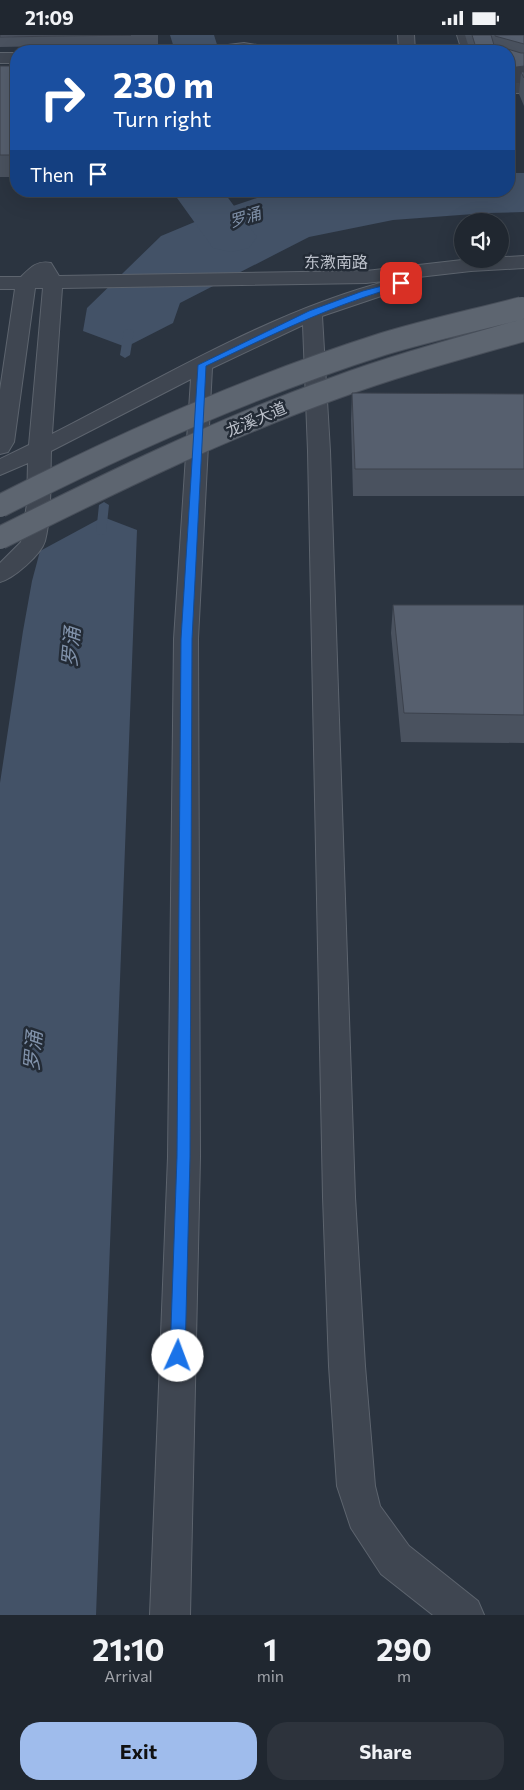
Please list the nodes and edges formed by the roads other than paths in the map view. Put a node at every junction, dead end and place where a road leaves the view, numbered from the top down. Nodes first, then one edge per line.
1 (524, 262) edge
2 (509, 263) edge
3 (454, 264) edge
4 (0, 266) edge
5 (454, 267) edge
6 (460, 268) edge
7 (48, 274) junction
8 (0, 283) edge
9 (26, 283) junction
10 (524, 308) edge
11 (312, 312) junction
12 (524, 330) edge
13 (202, 365) junction
14 (0, 447) edge
15 (40, 448) junction
16 (0, 467) edge
17 (0, 506) edge
18 (0, 538) edge
19 (0, 575) edge
20 (170, 1615) edge
21 (464, 1615) edge

1 - 2 street
3 - 7 street, 东漖南路
4 - 7 street, 东漖南路
5 - 7 street, 东漖南路
6 - 11 street
7 - 9 street, 东漖南路
7 - 15 street
8 - 9 street, 东漖南路
9 - 14 street
10 - 17 main road, 龙溪大道, bridge
11 - 13 street
11 - 21 street
12 - 18 main road, 龙溪大道, bridge
13 - 15 street
13 - 20 street
15 - 16 street
15 - 19 street

